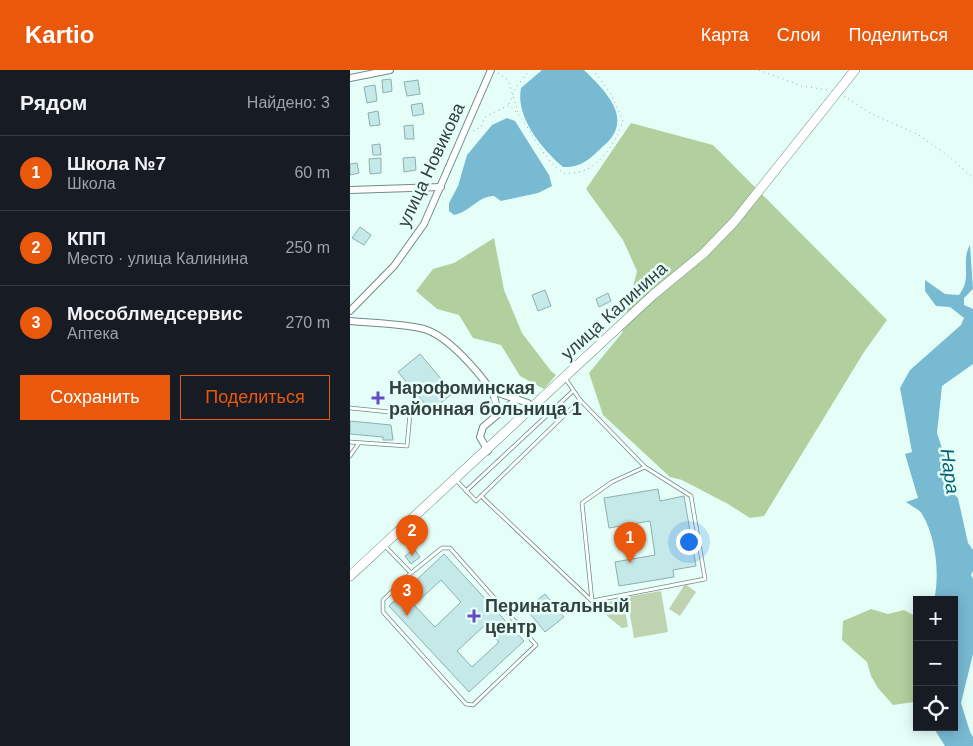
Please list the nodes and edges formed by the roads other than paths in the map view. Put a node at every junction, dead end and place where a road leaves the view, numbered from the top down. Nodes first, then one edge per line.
1 (390, 70) edge
2 (855, 70) edge
3 (491, 71) edge
4 (350, 75) edge
5 (441, 187) junction
6 (350, 190) edge
7 (350, 311) edge
8 (350, 321) edge
9 (565, 377) junction
10 (573, 390) junction
11 (492, 391) junction
12 (517, 399) junction
13 (580, 400) junction
14 (350, 408) edge
15 (532, 408) junction
16 (496, 416) junction
17 (350, 442) edge
18 (359, 442) junction
19 (488, 451) junction
20 (350, 456) edge
21 (645, 467) junction
22 (455, 480) junction
23 (466, 491) junction
24 (481, 496) junction
25 (384, 544) junction
26 (411, 573) junction
27 (350, 576) edge
28 (592, 601) junction

1 - 4 street
2 - 9 street, улица Калинина
3 - 5 street, улица Новикова
5 - 6 street
5 - 7 street, улица Новикова
8 - 11 street
9 - 10 lane
9 - 15 street, улица Калинина
10 - 13 lane
10 - 23 lane
11 - 12 street
11 - 16 street
12 - 15 street
12 - 16 street
13 - 21 lane
13 - 24 lane
14 - 18 lane
15 - 19 street, улица Калинина
16 - 19 street
17 - 18 lane
18 - 20 lane
19 - 22 street, улица Калинина
21 - 28 lane
21 - 28 lane
22 - 23 lane
22 - 25 street, улица Калинина
23 - 24 lane
24 - 28 lane
25 - 26 lane
25 - 27 street, улица Калинина
26 - 26 lane

